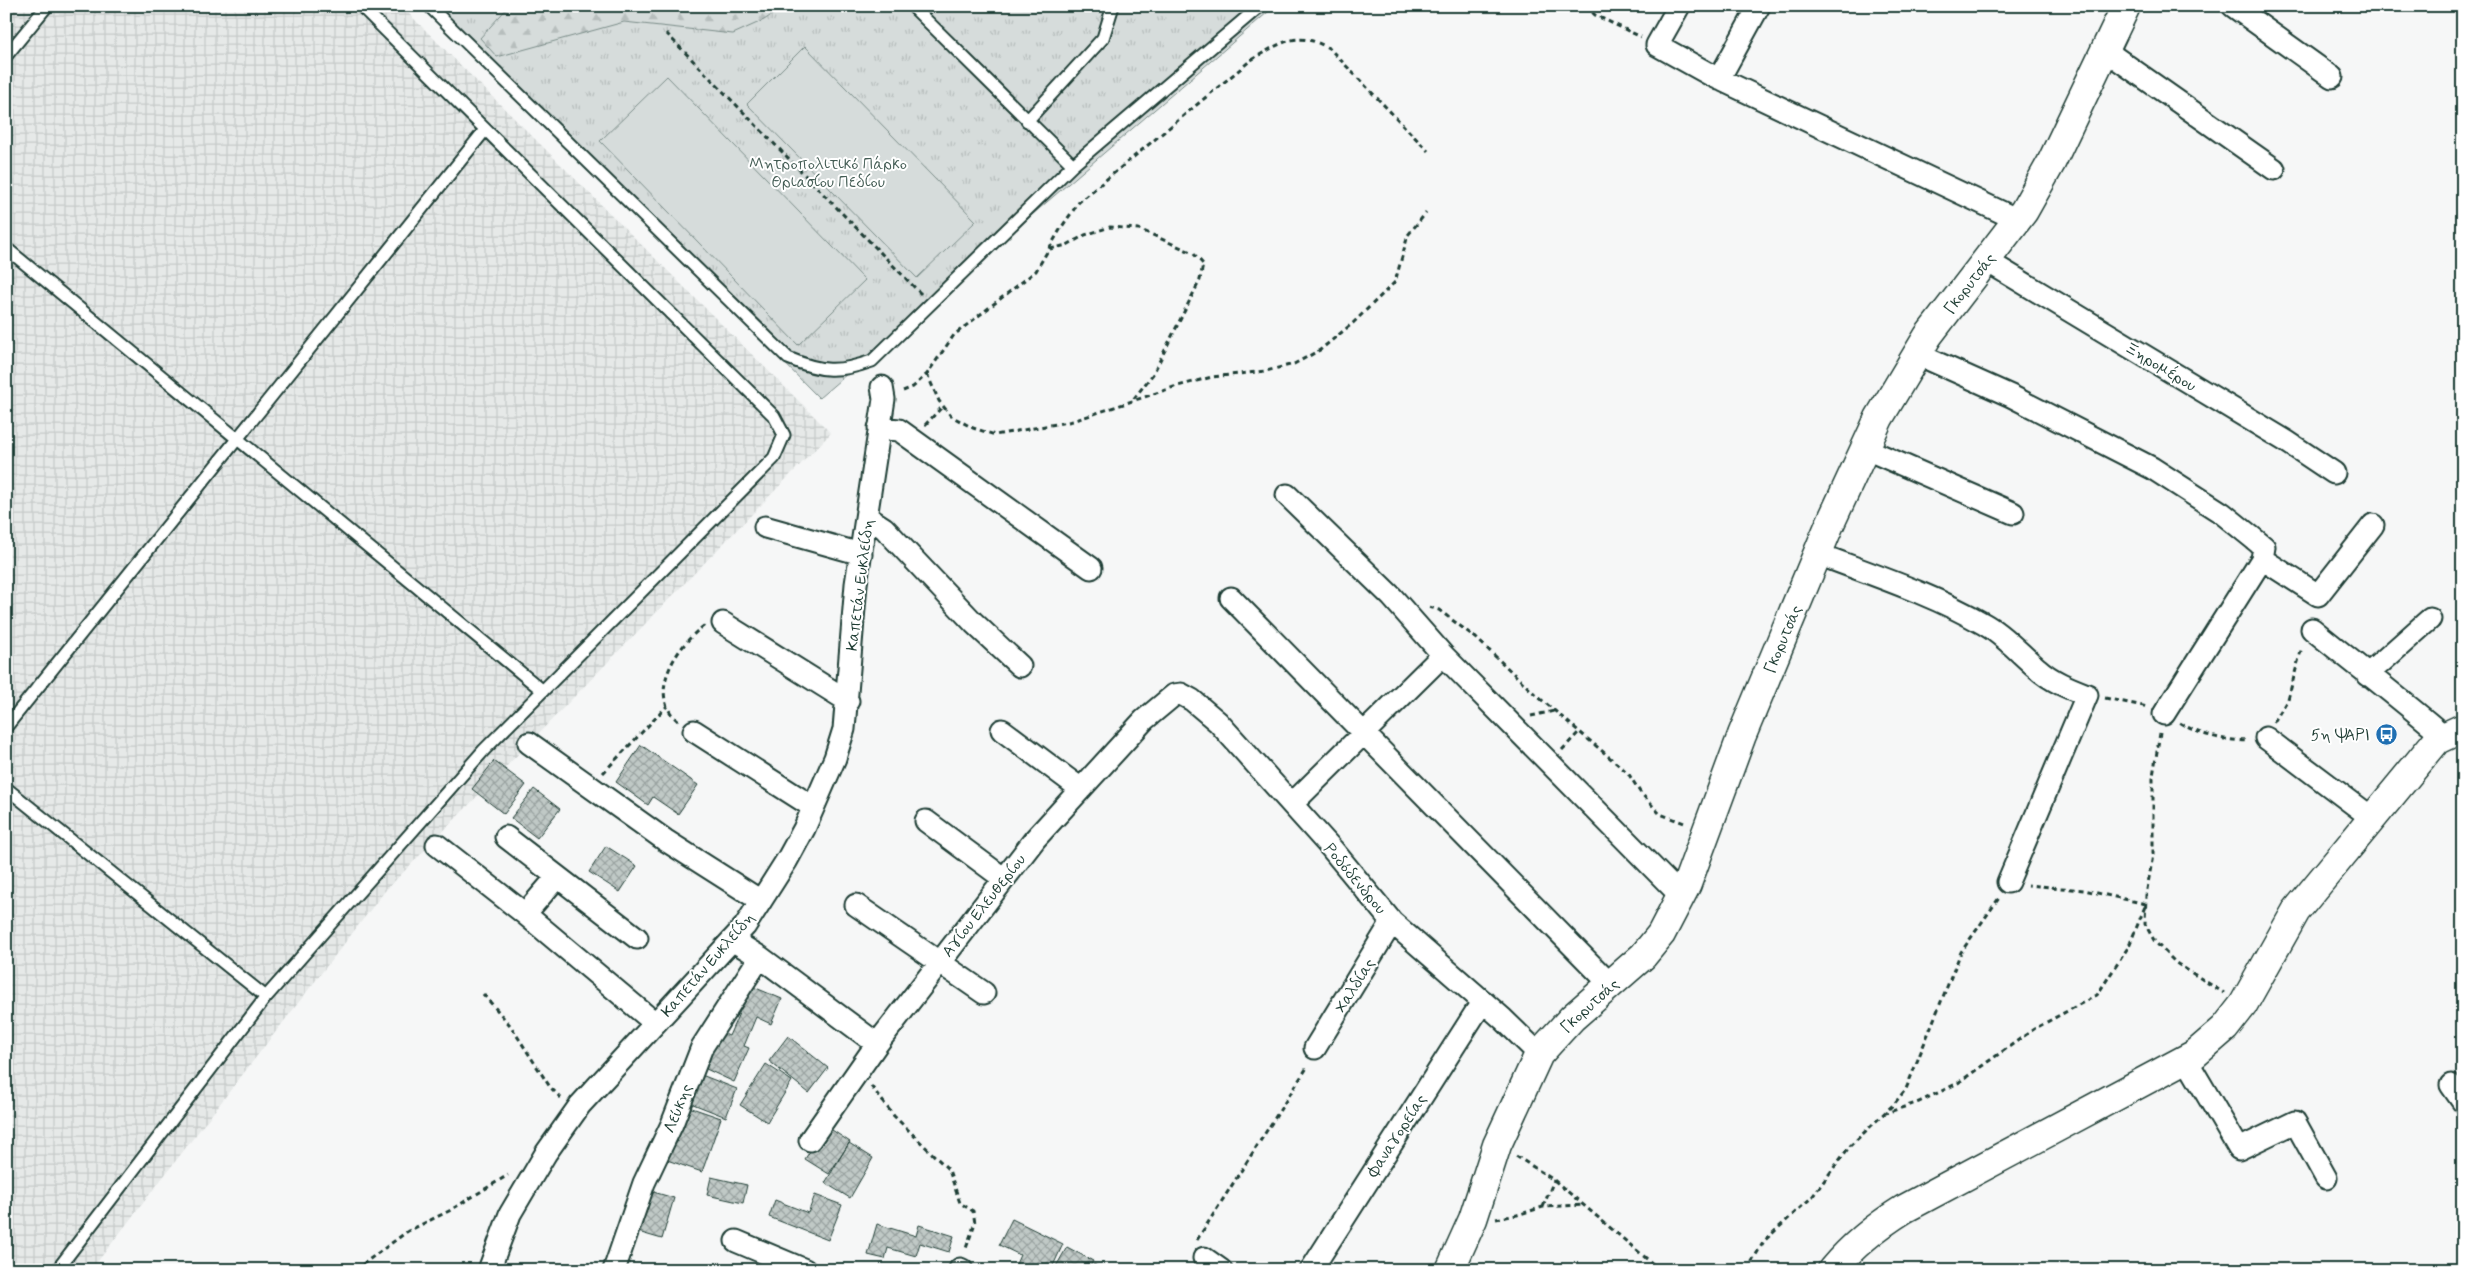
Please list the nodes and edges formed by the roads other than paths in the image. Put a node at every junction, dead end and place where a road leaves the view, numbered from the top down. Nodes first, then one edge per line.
1 (47, 6) edge
2 (361, 6) edge
3 (429, 6) edge
4 (912, 6) edge
5 (1113, 6) edge
6 (1260, 6) edge
7 (1679, 6) edge
8 (1759, 6) edge
9 (2126, 6) edge
10 (2233, 6) edge
11 (2106, 51) junction
12 (6, 56) edge
13 (2332, 77) dead end
14 (1719, 79) junction
15 (1027, 121) junction
16 (485, 130) junction
17 (1073, 165) junction
18 (2274, 169) dead end
19 (2018, 220) junction
20 (6, 248) edge
21 (1986, 261) junction
22 (1917, 354) junction
23 (883, 393) road end
24 (879, 428) junction
25 (238, 439) junction
26 (1864, 448) junction
27 (2334, 473) dead end
28 (1287, 495) dead end
29 (2013, 513) dead end
30 (867, 518) junction
31 (2373, 525) dead end
32 (764, 528) dead end
33 (861, 554) junction
34 (1818, 554) junction
35 (2262, 559) junction
36 (1091, 568) dead end
37 (1231, 598) dead end
38 (2430, 619) dead end
39 (723, 623) road end
40 (2312, 629) road end
41 (1443, 655) junction
42 (1020, 666) dead end
43 (2367, 675) junction
44 (543, 691) junction
45 (1181, 694) joint
46 (848, 700) junction
47 (2164, 714) road end
48 (6, 727) edge
49 (1002, 730) dead end
50 (694, 731) road end
51 (2453, 732) edge
52 (1362, 734) junction
53 (2266, 738) road end
54 (528, 743) dead end
55 (6, 788) edge
56 (1081, 789) junction
57 (1292, 804) junction
58 (813, 806) junction
59 (2372, 818) junction
60 (926, 821) dead end
61 (506, 837) dead end
62 (437, 845) dead end
63 (557, 877) junction
64 (1003, 878) junction
65 (2008, 882) road end
66 (1681, 896) junction
67 (760, 901) junction
68 (856, 905) dead end
69 (525, 914) junction
70 (1392, 922) junction
71 (637, 938) dead end
72 (732, 940) junction
73 (760, 957) junction
74 (939, 962) junction
75 (1611, 985) junction
76 (984, 993) dead end
77 (266, 997) junction
78 (1483, 1001) junction
79 (655, 1023) junction
80 (877, 1044) junction
81 (1314, 1048) road end
82 (1539, 1054) junction
83 (2186, 1059) junction
84 (810, 1140) dead end
85 (2326, 1178) dead end
86 (736, 1241) dead end
87 (57, 1270) edge
88 (489, 1270) edge
89 (614, 1270) edge
90 (805, 1270) edge
91 (1311, 1270) edge
92 (1450, 1270) edge
93 (1832, 1270) edge

1 - 12 lane
2 - 16 lane
3 - 17 lane
4 - 15 lane
5 - 15 lane
6 - 17 lane
7 - 14 street
8 - 14 street
9 - 11 street, Γκορυτσάς
10 - 13 street
11 - 18 street
11 - 19 street, Γκορυτσάς
14 - 19 street
15 - 17 lane
16 - 25 lane
16 - 44 lane
19 - 21 street, Γκορυτσάς
20 - 25 lane
21 - 22 street, Γκορυτσάς
21 - 27 street, Ξηρομέρου
22 - 26 street, Γκορυτσάς
22 - 35 street
23 - 24 street, Καπετάν Ευκλείδη
24 - 30 street, Καπετάν Ευκλείδη
24 - 36 street
25 - 44 lane
25 - 48 lane
26 - 29 street
26 - 34 street, Γκορυτσάς
28 - 41 street
30 - 33 street, Καπετάν Ευκλείδη
30 - 42 street
31 - 35 street
32 - 33 street
33 - 46 street, Καπετάν Ευκλείδη
34 - 65 street
34 - 66 street, Γκορυτσάς
35 - 47 street
37 - 52 street
38 - 43 street
39 - 46 street
40 - 43 street
41 - 52 street
41 - 66 street
43 - 51 street
44 - 77 lane
45 - 56 street, Αγίου Ελευθερίου
45 - 57 street, Ροδόδενδρου
46 - 58 street, Καπετάν Ευκλείδη
49 - 56 street
50 - 58 street
51 - 59 street
52 - 57 street
52 - 75 street
53 - 59 street
54 - 67 street
55 - 77 lane
56 - 64 street, Αγίου Ελευθερίου
57 - 70 street, Ροδόδενδρου
58 - 67 street, Καπετάν Ευκλείδη
59 - 83 street
60 - 64 street
61 - 63 street
62 - 69 street
63 - 69 street
63 - 71 street
64 - 74 street, Αγίου Ελευθερίου
66 - 75 street, Γκορυτσάς
67 - 72 street, Καπετάν Ευκλείδη
68 - 74 street
69 - 79 street
70 - 78 street, Ροδόδενδρου
70 - 81 street, Χαλδίας
72 - 73 street
72 - 79 street, Καπετάν Ευκλείδη
73 - 80 street
73 - 89 street, Λεύκης
74 - 76 street
74 - 80 street, Αγίου Ελευθερίου
75 - 82 street, Γκορυτσάς
77 - 87 lane
78 - 82 street, Ροδόδενδρου
78 - 91 street, Φαναγορείας
79 - 88 street, Καπετάν Ευκλείδη
80 - 84 street, Αγίου Ελευθερίου
82 - 92 street, Γκορυτσάς
83 - 85 street
83 - 93 street
86 - 90 street

